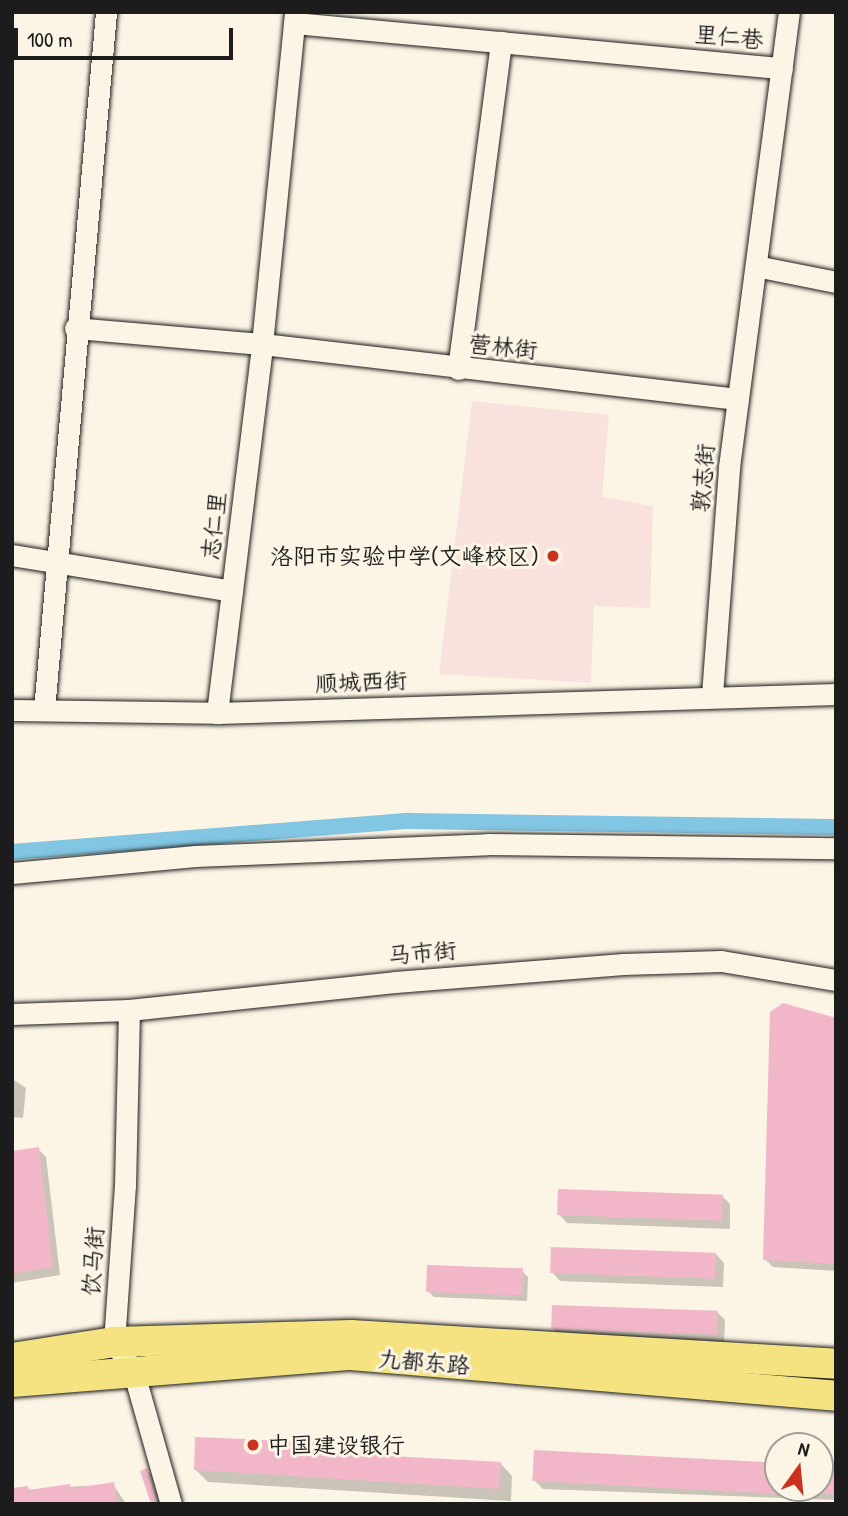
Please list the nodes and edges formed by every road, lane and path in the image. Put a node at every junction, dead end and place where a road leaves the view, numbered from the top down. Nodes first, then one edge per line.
1 (106, 12) edge
2 (789, 12) edge
3 (295, 18) edge
4 (501, 42) junction
5 (782, 68) junction
6 (756, 266) junction
7 (836, 282) edge
8 (75, 328) junction
9 (262, 344) junction
10 (458, 369) junction
11 (738, 399) junction
12 (12, 555) edge
13 (56, 561) junction
14 (232, 591) junction
15 (836, 694) edge
16 (712, 695) junction
17 (12, 710) edge
18 (44, 710) junction
19 (217, 713) junction
20 (836, 848) edge
21 (12, 873) edge
22 (836, 980) edge
23 (129, 1010) junction
24 (12, 1014) edge
25 (114, 1342) junction
26 (12, 1358) edge
27 (836, 1364) edge
28 (133, 1370) junction
29 (12, 1382) edge
30 (836, 1396) edge
31 (171, 1504) edge

1 - 8 street
2 - 5 street, 敦志街
3 - 4 street, 里仁巷
3 - 9 street, 志仁里
4 - 5 street, 里仁巷
4 - 10 street
5 - 6 street, 敦志街
6 - 7 street
6 - 11 street, 敦志街
8 - 9 street, 营林街
8 - 13 street
9 - 10 street, 营林街
9 - 14 street, 志仁里
10 - 11 street, 营林街
11 - 16 street, 敦志街
12 - 13 street
13 - 14 street
13 - 18 street
14 - 19 street, 志仁里
15 - 16 street, 顺城西街
16 - 19 street, 顺城西街
17 - 18 street, 顺城西街
18 - 19 street, 顺城西街
20 - 21 street
22 - 23 street, 马市街
23 - 24 street, 马市街
23 - 25 street, 饮马街
25 - 26 highway, 九都东路
25 - 27 highway, 九都东路
25 - 28 street
28 - 29 highway, 九都东路
28 - 30 highway, 九都东路
28 - 31 street

